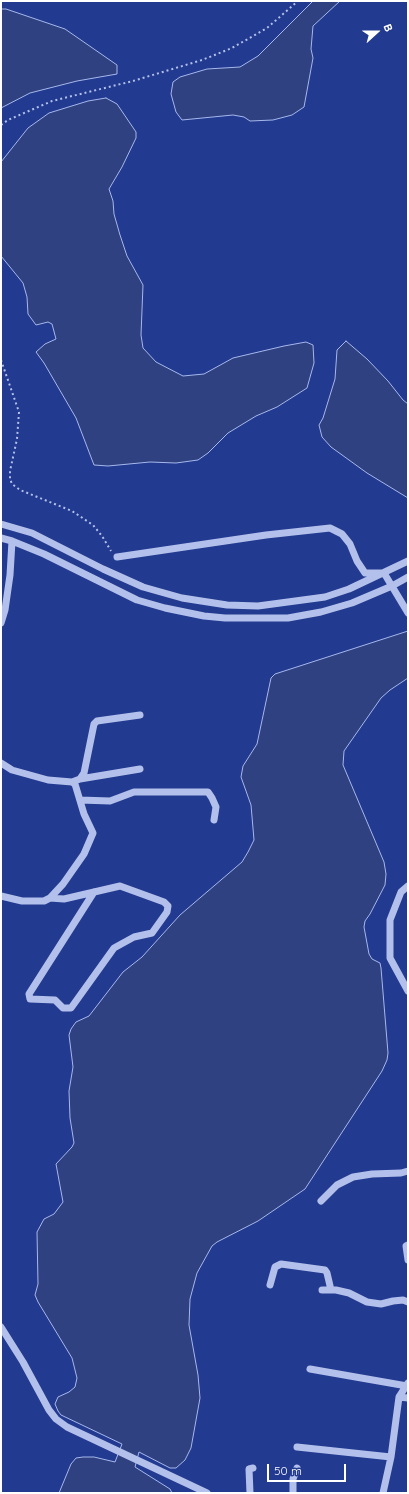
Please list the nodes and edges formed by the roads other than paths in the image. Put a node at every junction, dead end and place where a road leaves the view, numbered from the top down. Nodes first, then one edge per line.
1 (1, 524) edge
2 (1, 538) edge
3 (12, 541) junction
4 (117, 557) road end
5 (408, 561) edge
6 (384, 573) junction
7 (408, 578) edge
8 (392, 586) junction
9 (408, 613) edge
10 (1, 623) edge
11 (140, 715) dead end
12 (1, 763) edge
13 (140, 769) dead end
14 (76, 780) junction
15 (80, 800) junction
16 (214, 820) dead end
17 (408, 886) edge
18 (94, 892) junction
19 (1, 896) edge
20 (50, 898) junction
21 (408, 992) edge
22 (408, 1171) edge
23 (321, 1201) dead end
24 (408, 1245) edge
25 (408, 1260) edge
26 (270, 1285) dead end
27 (322, 1290) dead end
28 (331, 1290) junction
29 (408, 1302) edge
30 (1, 1327) edge
31 (310, 1369) dead end
32 (408, 1384) edge
33 (399, 1397) junction
34 (408, 1398) edge
35 (296, 1447) dead end
36 (391, 1457) junction
37 (253, 1468) dead end
38 (297, 1468) dead end
39 (206, 1493) edge
40 (250, 1493) edge
41 (293, 1493) edge
42 (383, 1493) edge

1 - 6 street
2 - 3 street
3 - 8 street
3 - 10 street
4 - 6 street
5 - 6 street
6 - 8 street
7 - 8 street
8 - 9 street
11 - 14 street
12 - 14 street
13 - 14 street
14 - 15 street
15 - 16 street
15 - 20 street
17 - 21 street
18 - 18 street
18 - 20 street
19 - 20 street
22 - 23 street
24 - 25 street
26 - 28 street
27 - 28 street
28 - 29 street
30 - 39 street
31 - 32 street
32 - 33 street
33 - 34 street
33 - 36 street
35 - 36 street
36 - 42 street
37 - 40 street
38 - 41 street

